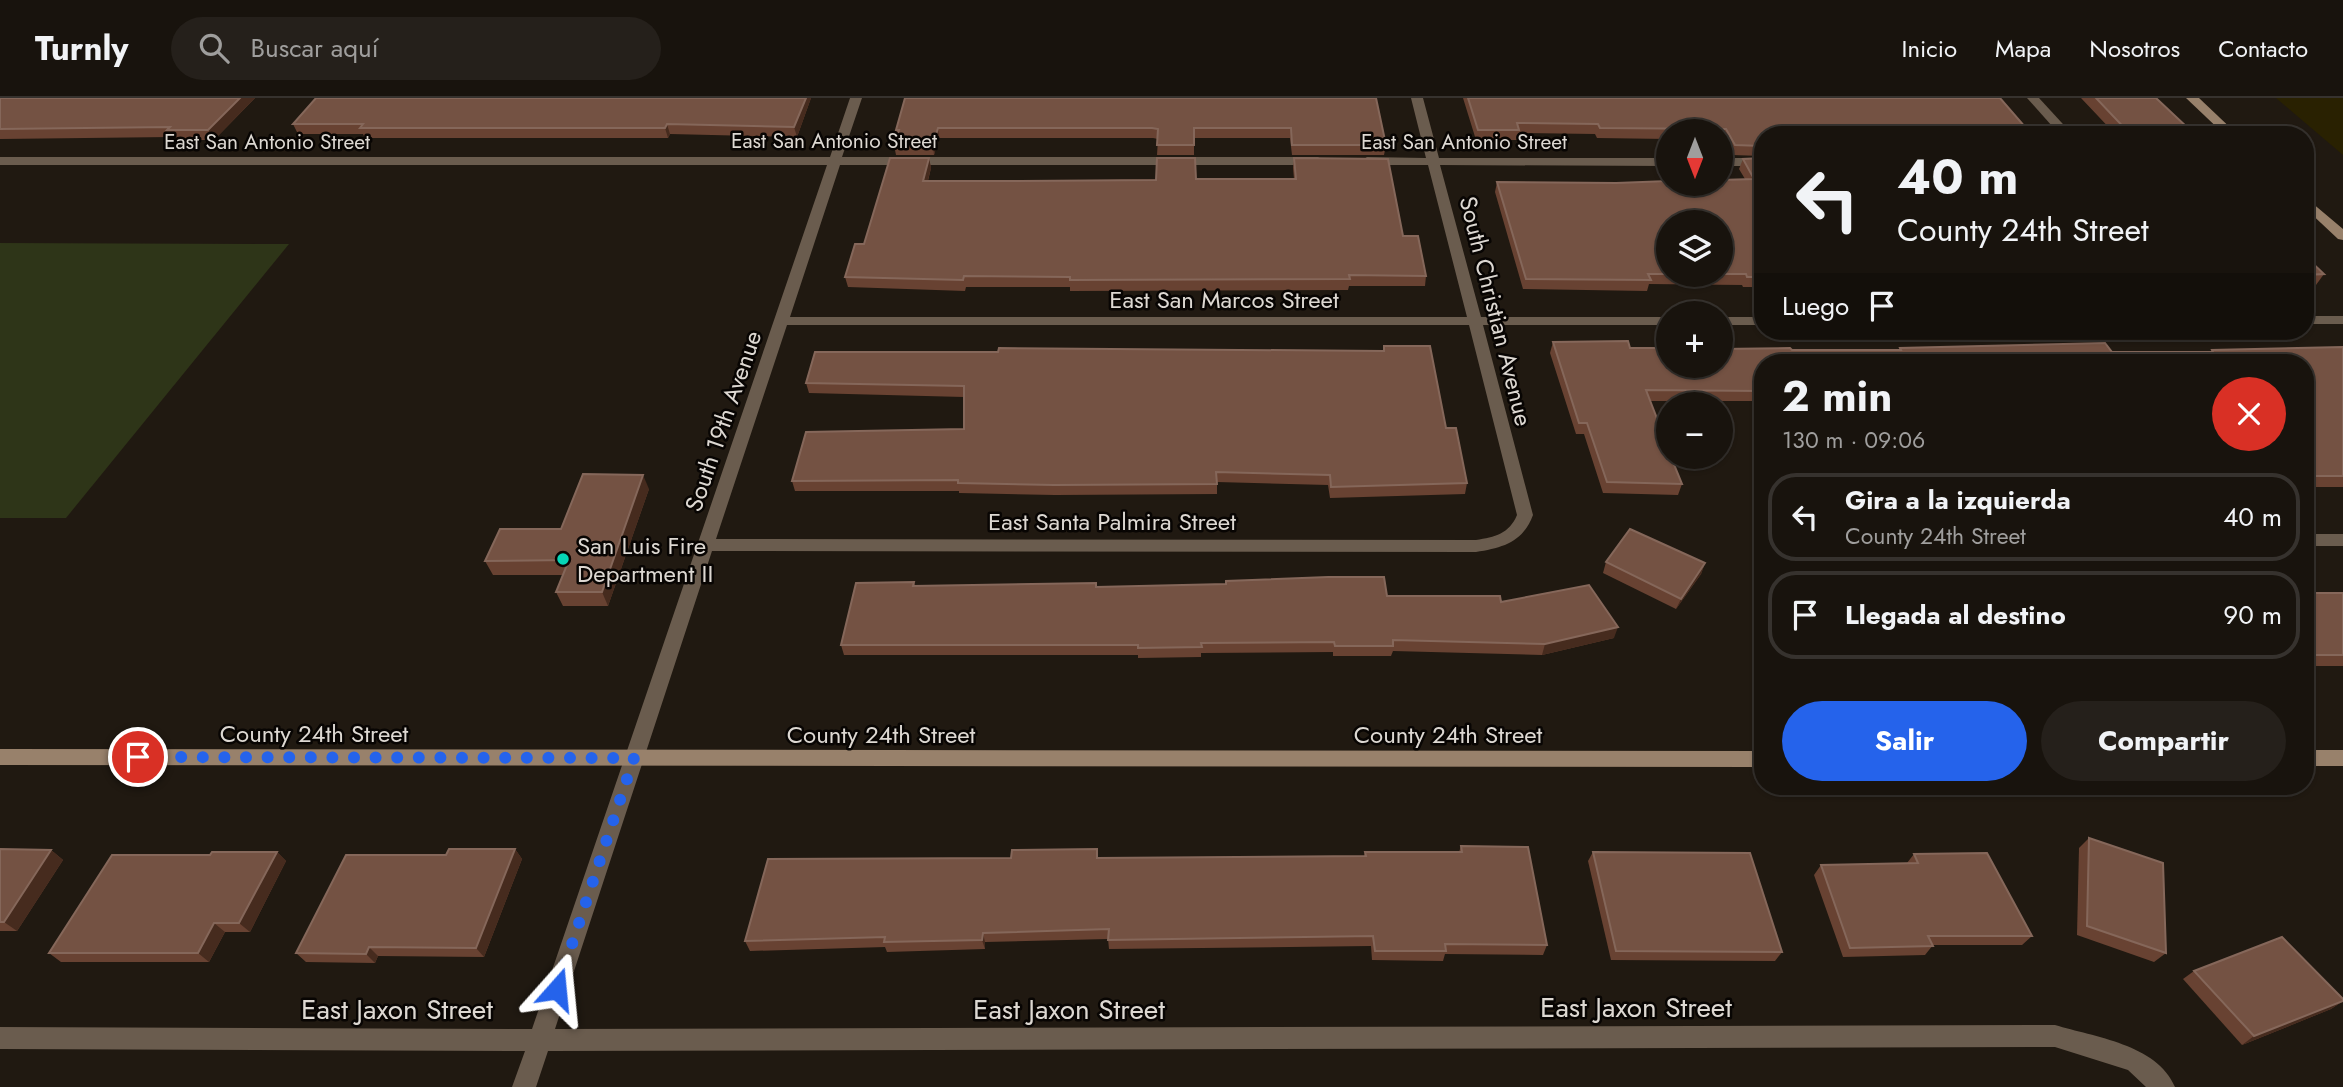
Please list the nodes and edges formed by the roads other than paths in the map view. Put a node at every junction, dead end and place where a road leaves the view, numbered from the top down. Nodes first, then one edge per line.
1 (856, 98) edge
2 (1417, 98) edge
3 (2033, 98) edge
4 (2192, 98) edge
5 (2059, 126) edge
6 (2222, 126) edge
7 (0, 161) edge
8 (835, 161) junction
9 (1336, 161) edge
10 (1350, 162) edge
11 (1434, 162) junction
12 (1656, 162) edge
13 (1733, 162) edge
14 (1754, 162) edge
15 (2314, 209) edge
16 (2343, 236) edge
17 (2314, 320) edge
18 (2343, 320) edge
19 (781, 321) junction
20 (1656, 321) edge
21 (1733, 321) edge
22 (1754, 321) edge
23 (1475, 322) junction
24 (1516, 534) joint
25 (2314, 540) edge
26 (2343, 540) edge
27 (705, 545) junction
28 (0, 757) edge
29 (634, 758) junction
30 (2314, 758) edge
31 (2343, 758) edge
32 (1754, 759) edge
33 (0, 1038) edge
34 (540, 1040) junction
35 (524, 1087) edge
36 (2163, 1087) edge

1 - 8 street, South 19th Avenue
2 - 11 street, South Christian Avenue
3 - 5 street
4 - 6 street
7 - 8 street, East San Antonio Street
8 - 9 street, East San Antonio Street
8 - 19 street, South 19th Avenue
10 - 11 street, East San Antonio Street
11 - 12 street, East San Antonio Street
11 - 23 street, South Christian Avenue
13 - 14 street
15 - 16 street
17 - 18 street
19 - 23 street, East San Marcos Street
19 - 27 street, South 19th Avenue
20 - 23 street, East San Marcos Street
21 - 22 street
23 - 24 street, South Christian Avenue
24 - 27 street, East Santa Palmira Street
25 - 26 street
27 - 29 street, South 19th Avenue
28 - 29 street, County 24th Street
29 - 32 street, County 24th Street
29 - 34 street, South 19th Avenue
30 - 31 street
33 - 34 street, East Jaxon Street
34 - 35 street, South 19th Avenue
34 - 36 street, East Jaxon Street

